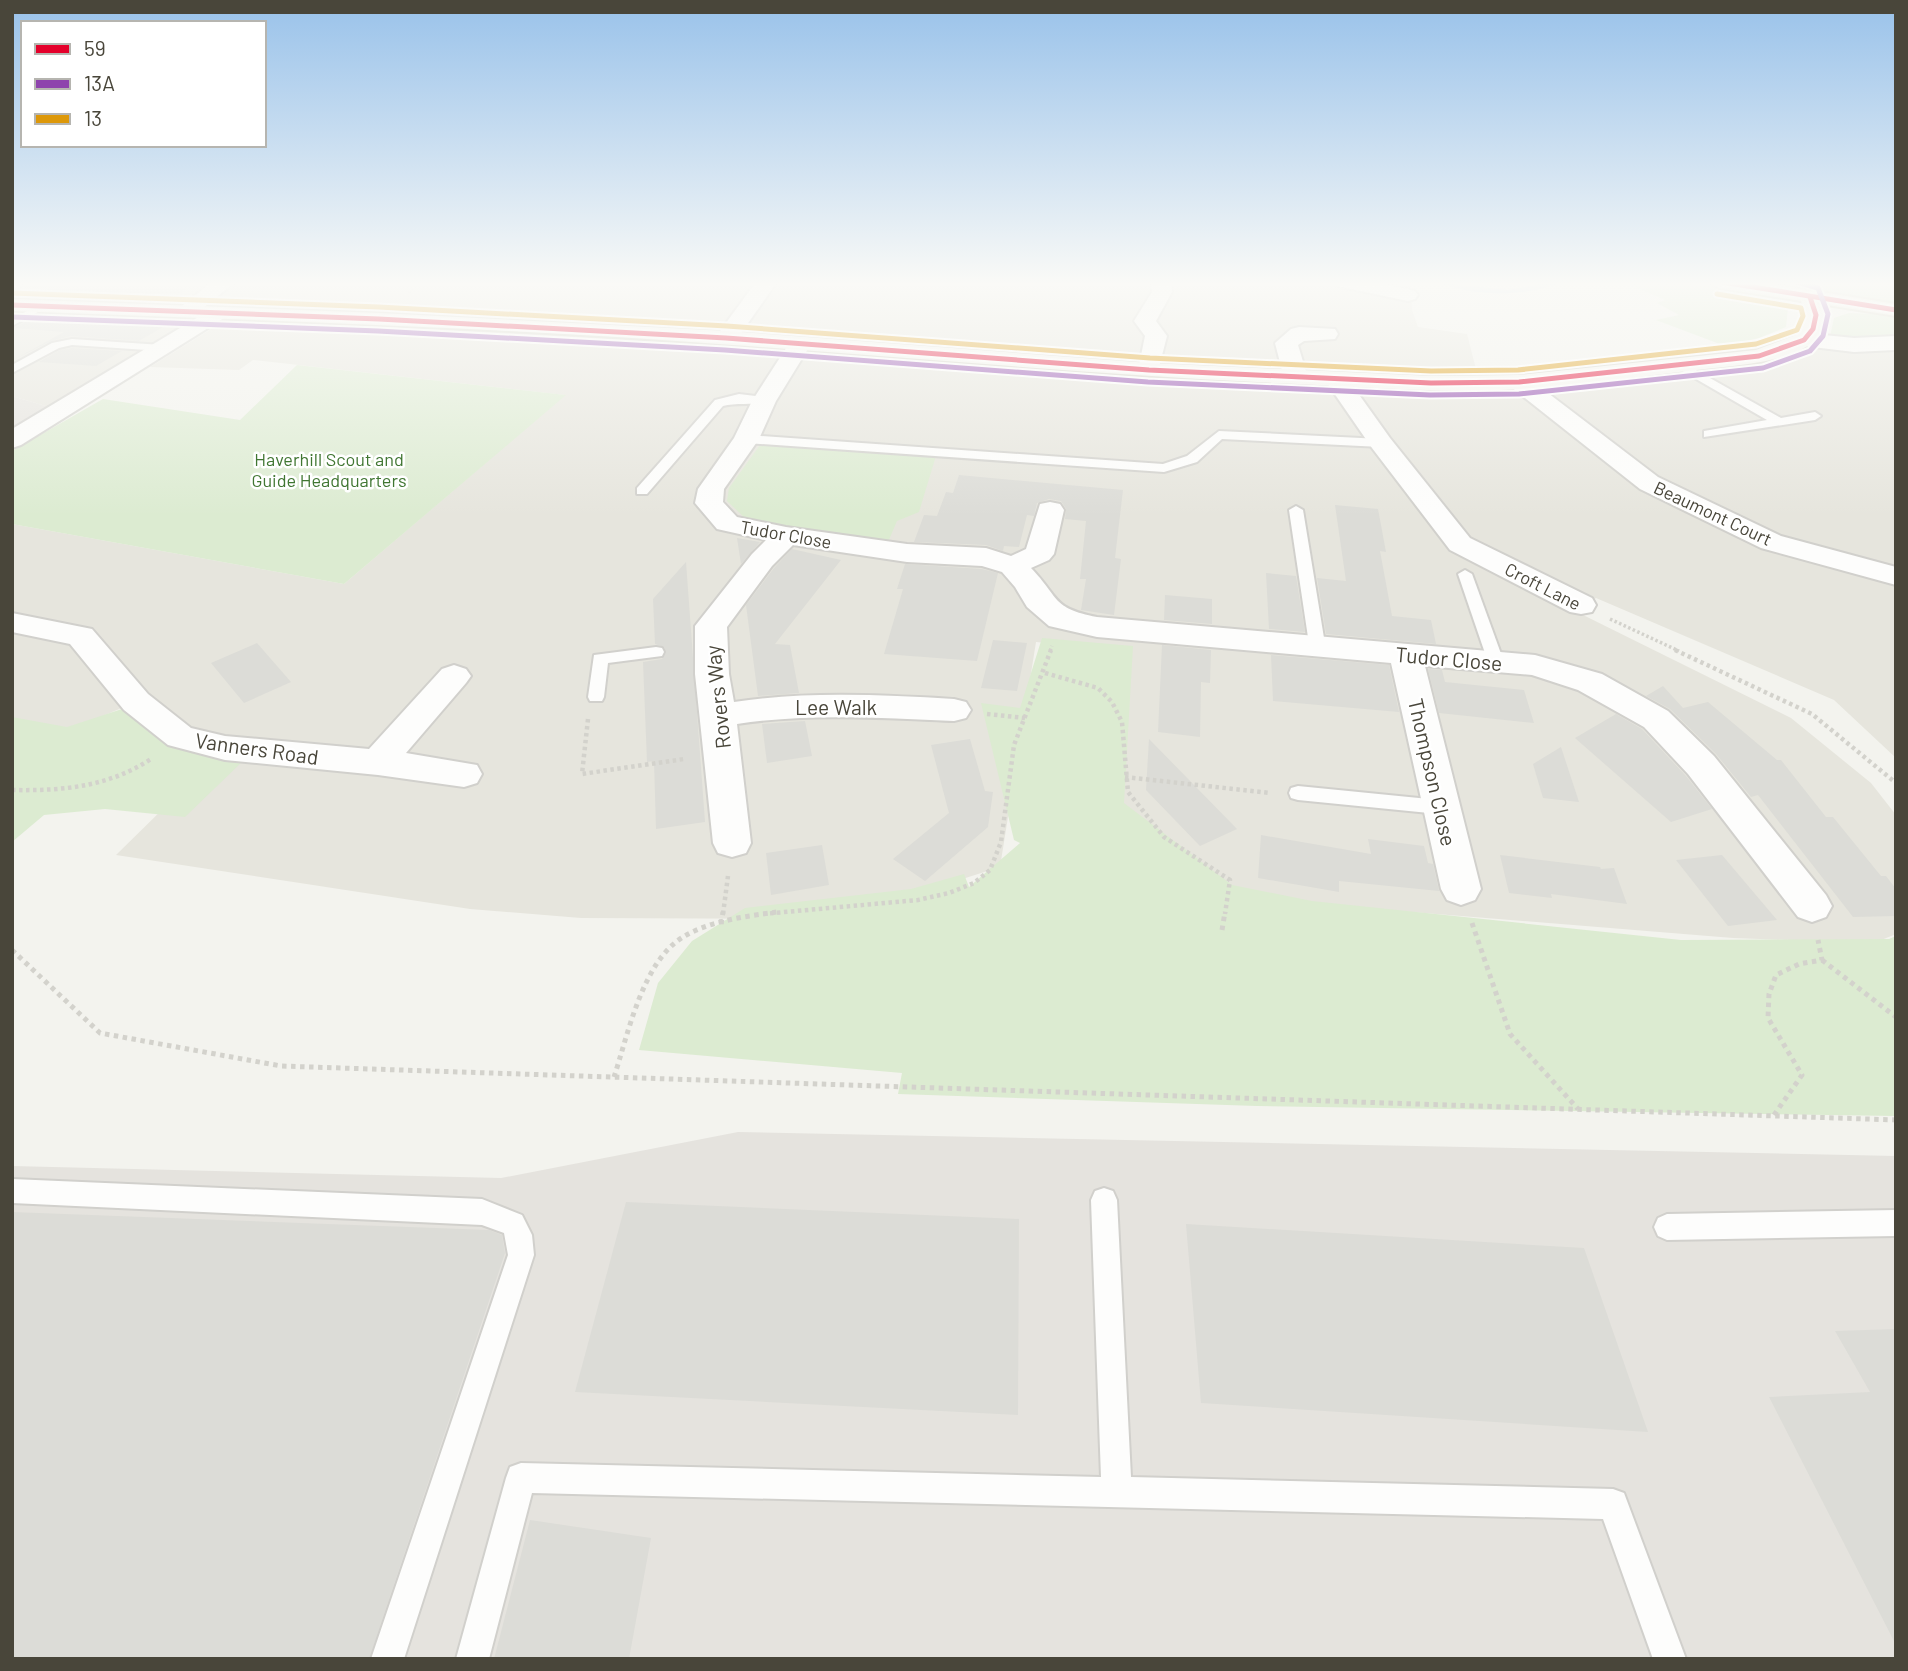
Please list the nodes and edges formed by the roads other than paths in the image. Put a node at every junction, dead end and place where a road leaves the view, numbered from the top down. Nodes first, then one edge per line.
1 (30, 360) edge
2 (142, 360) edge
3 (790, 360) edge
4 (1015, 360) edge
5 (1151, 360) edge
6 (1291, 360) edge
7 (1728, 360) edge
8 (1681, 366) junction
9 (12, 370) edge
10 (1149, 370) junction
11 (1297, 378) junction
12 (1336, 380) junction
13 (1520, 382) junction
14 (764, 401) junction
15 (1815, 416) dead end
16 (1779, 422) junction
17 (1708, 434) dead end
18 (746, 439) junction
19 (12, 440) edge
20 (1381, 443) junction
21 (642, 491) dead end
22 (1296, 509) dead end
23 (1050, 510) dead end
24 (786, 536) junction
25 (1012, 566) junction
26 (1465, 573) dead end
27 (1896, 576) edge
28 (1581, 605) road end
29 (12, 622) edge
30 (1317, 644) junction
31 (656, 652) dead end
32 (1406, 655) junction
33 (1496, 662) junction
34 (454, 676) dead end
35 (596, 697) road end
36 (954, 710) dead end
37 (719, 716) junction
38 (378, 762) junction
39 (464, 774) dead end
40 (1298, 793) road end
41 (1439, 807) junction
42 (732, 844) road end
43 (1461, 889) road end
44 (1812, 906) road end
45 (12, 1191) edge
46 (1104, 1200) dead end
47 (1896, 1223) edge
48 (1667, 1227) dead end
49 (1117, 1493) junction
50 (387, 1659) edge
51 (472, 1659) edge
52 (1670, 1659) edge

1 - 9 lane
2 - 19 street
3 - 14 street, Tudor Close
4 - 10 street
5 - 10 street
6 - 11 street
7 - 8 street
8 - 13 street
8 - 16 lane
10 - 11 street
11 - 12 street
12 - 13 street
12 - 20 street, Croft Lane
13 - 27 street, Beaumont Court
14 - 18 street, Tudor Close
14 - 21 lane
15 - 16 lane
16 - 17 lane
18 - 20 lane
18 - 24 street, Tudor Close
20 - 28 street, Croft Lane
22 - 30 lane
23 - 25 street
24 - 25 street, Tudor Close
24 - 37 street, Rovers Way
25 - 30 street, Tudor Close
26 - 33 lane
29 - 38 street, Vanners Road
30 - 32 street, Tudor Close
31 - 35 lane
32 - 33 street, Tudor Close
32 - 41 street, Thompson Close
33 - 44 street, Tudor Close
34 - 38 street
36 - 37 street, Lee Walk
37 - 42 street, Rovers Way
38 - 39 street, Vanners Road
40 - 41 lane
41 - 43 street, Thompson Close
45 - 50 lane
46 - 49 lane
47 - 48 lane
49 - 51 lane
49 - 52 lane

